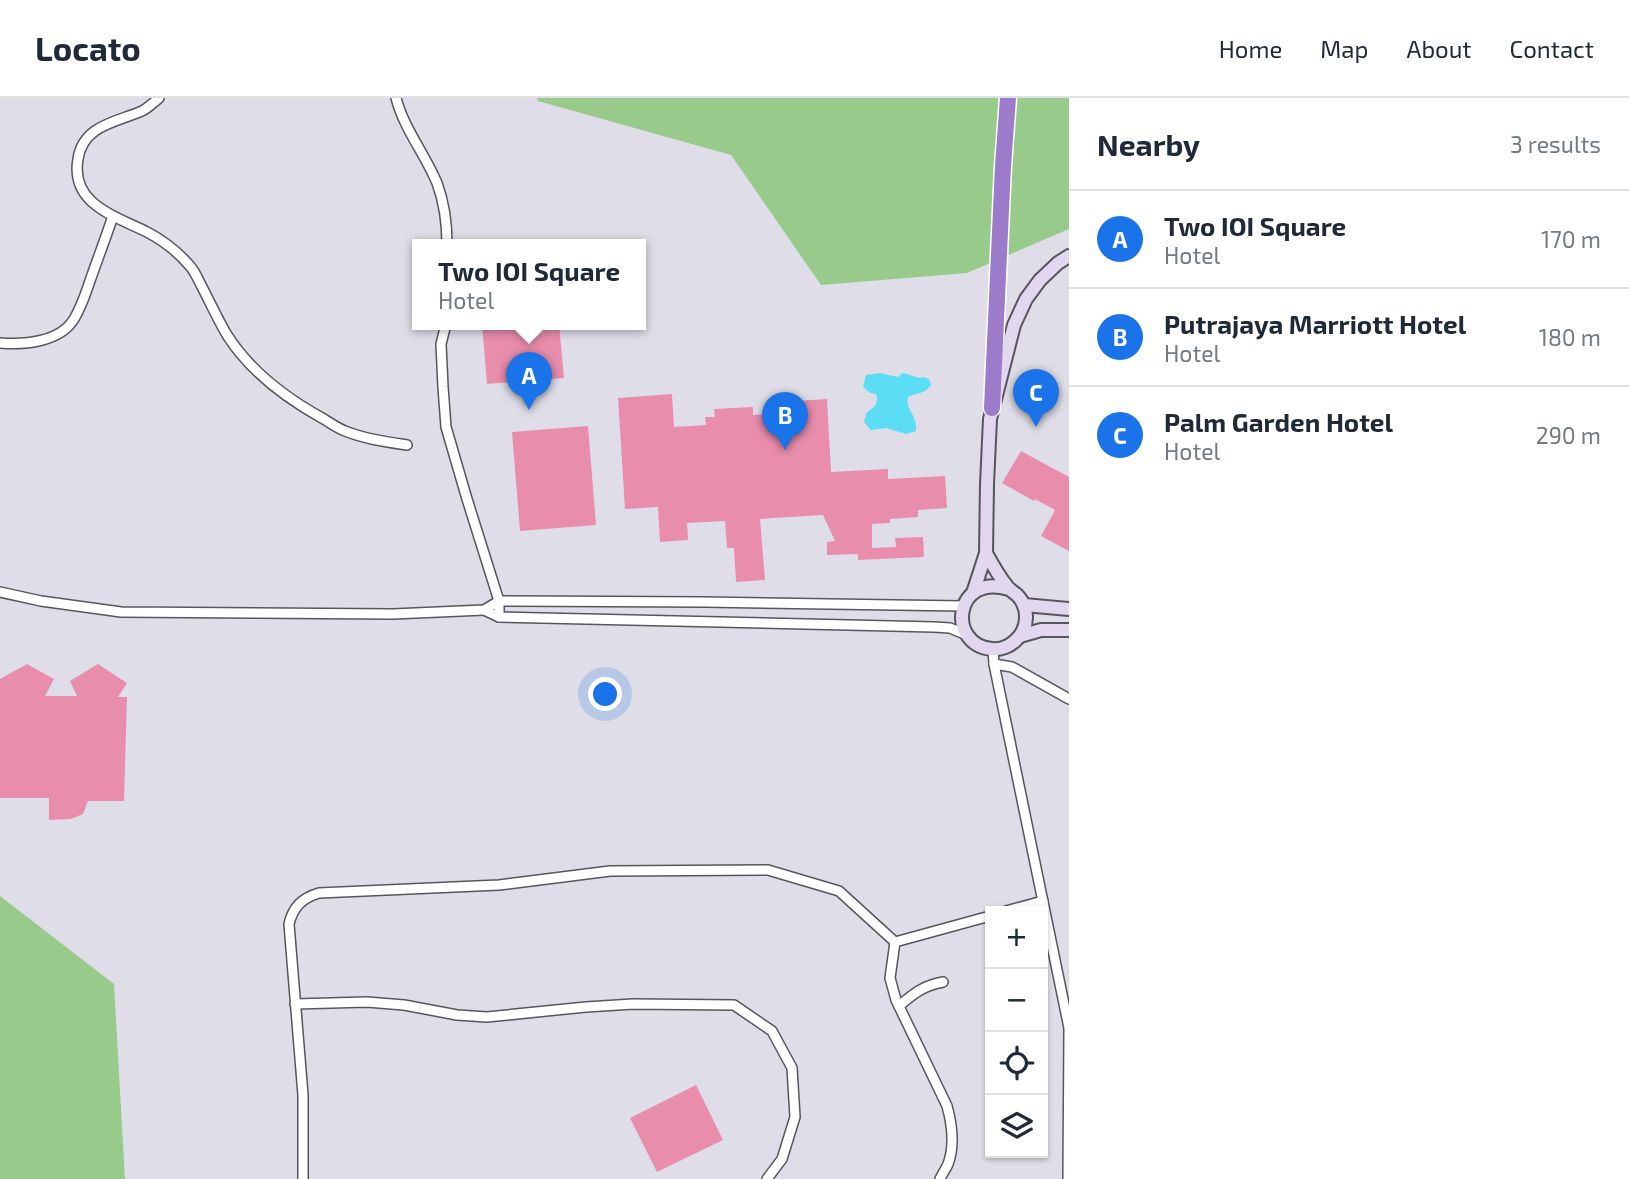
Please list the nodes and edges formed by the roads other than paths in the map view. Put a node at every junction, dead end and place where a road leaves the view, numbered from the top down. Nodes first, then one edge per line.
1 (159, 98) edge
2 (396, 98) edge
3 (1008, 98) edge
4 (113, 216) junction
5 (447, 239) edge
6 (1069, 256) edge
7 (444, 330) edge
8 (0, 343) edge
9 (992, 408) junction
10 (407, 445) dead end
11 (986, 552) junction
12 (1009, 589) junction
13 (0, 592) edge
14 (973, 593) junction
15 (499, 601) junction
16 (1024, 605) junction
17 (963, 606) junction
18 (1069, 609) edge
19 (484, 610) junction
20 (499, 617) junction
21 (1069, 630) edge
22 (967, 635) junction
23 (1020, 636) junction
24 (993, 649) junction
25 (994, 664) junction
26 (1069, 699) edge
27 (1043, 901) junction
28 (1024, 906) edge
29 (985, 917) edge
30 (895, 942) junction
31 (943, 982) dead end
32 (295, 1004) junction
33 (899, 1006) junction
34 (303, 1179) edge
35 (767, 1179) edge
36 (940, 1179) edge
37 (1068, 1179) edge

1 - 4 street
2 - 5 street
3 - 9 highway
4 - 8 street
4 - 10 street
6 - 9 street
7 - 15 street
9 - 11 street
11 - 12 street
11 - 14 street
12 - 14 street
12 - 16 street
13 - 19 street
14 - 17 street
15 - 17 street
15 - 19 street
15 - 20 street
16 - 18 street
16 - 23 street
17 - 22 street
19 - 20 street
20 - 22 street
21 - 23 street
22 - 24 street
23 - 24 street
24 - 25 street
25 - 26 street
25 - 27 street
27 - 28 street
27 - 37 street
29 - 30 street
30 - 32 street
30 - 33 street
31 - 33 street
32 - 34 street
32 - 35 street
33 - 36 street

